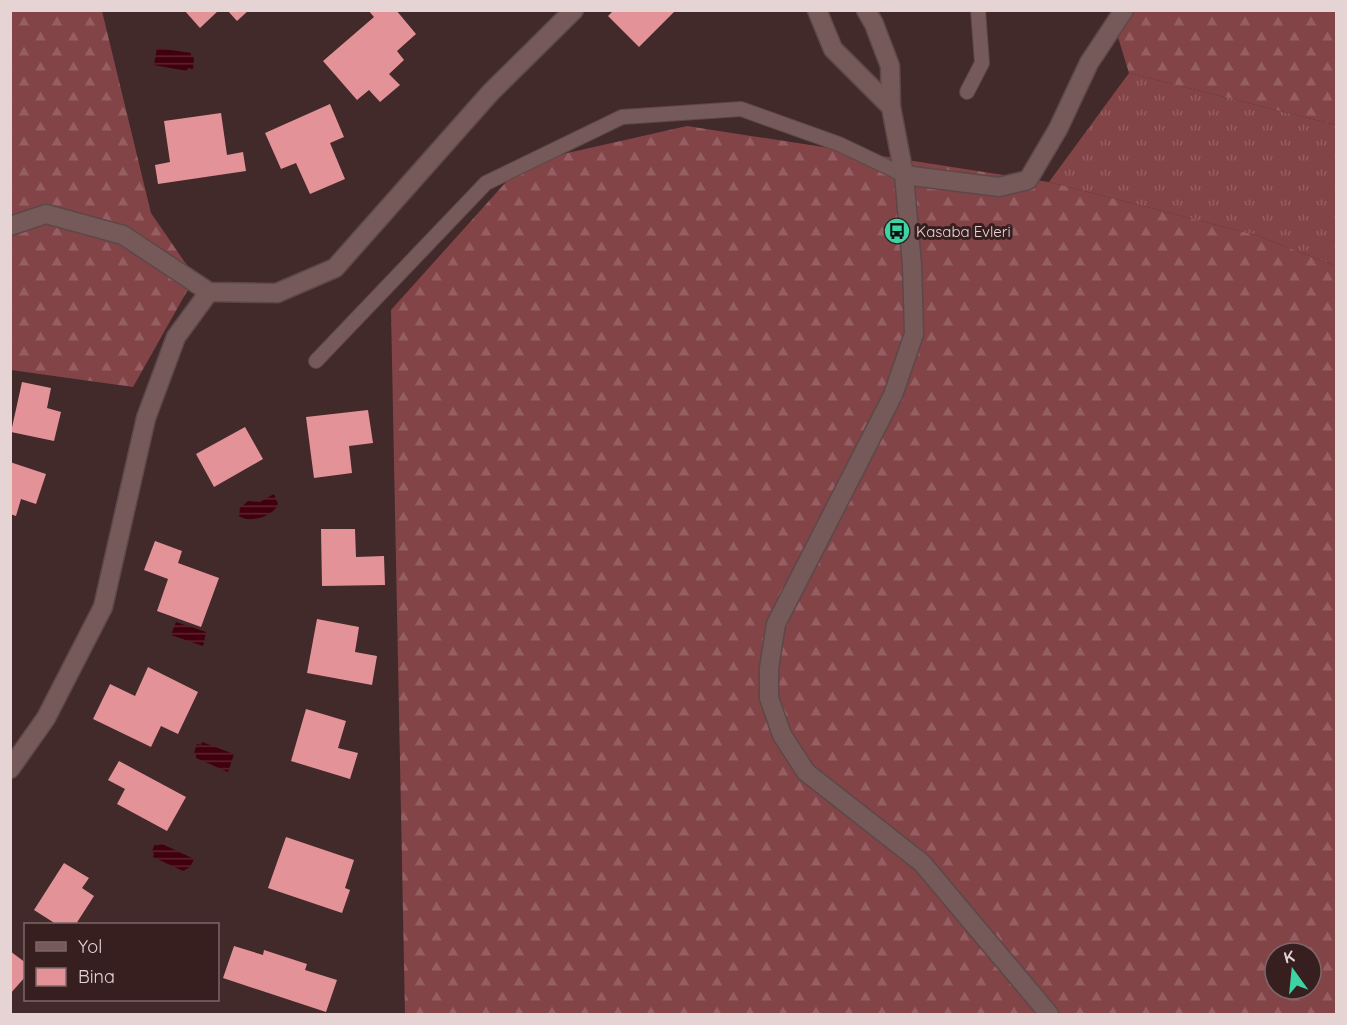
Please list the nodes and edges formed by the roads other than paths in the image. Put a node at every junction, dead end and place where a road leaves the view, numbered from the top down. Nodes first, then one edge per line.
1 (574, 10) edge
2 (817, 10) edge
3 (866, 10) edge
4 (978, 10) edge
5 (1124, 10) edge
6 (967, 92) dead end
7 (891, 107) junction
8 (904, 175) junction
9 (10, 226) edge
10 (209, 292) junction
11 (316, 361) dead end
12 (10, 769) edge
13 (1049, 1014) edge

1 - 10 street
2 - 7 street
3 - 7 street
4 - 6 lane
5 - 8 street
7 - 8 street
8 - 11 lane
8 - 13 street
9 - 10 street
10 - 12 street

